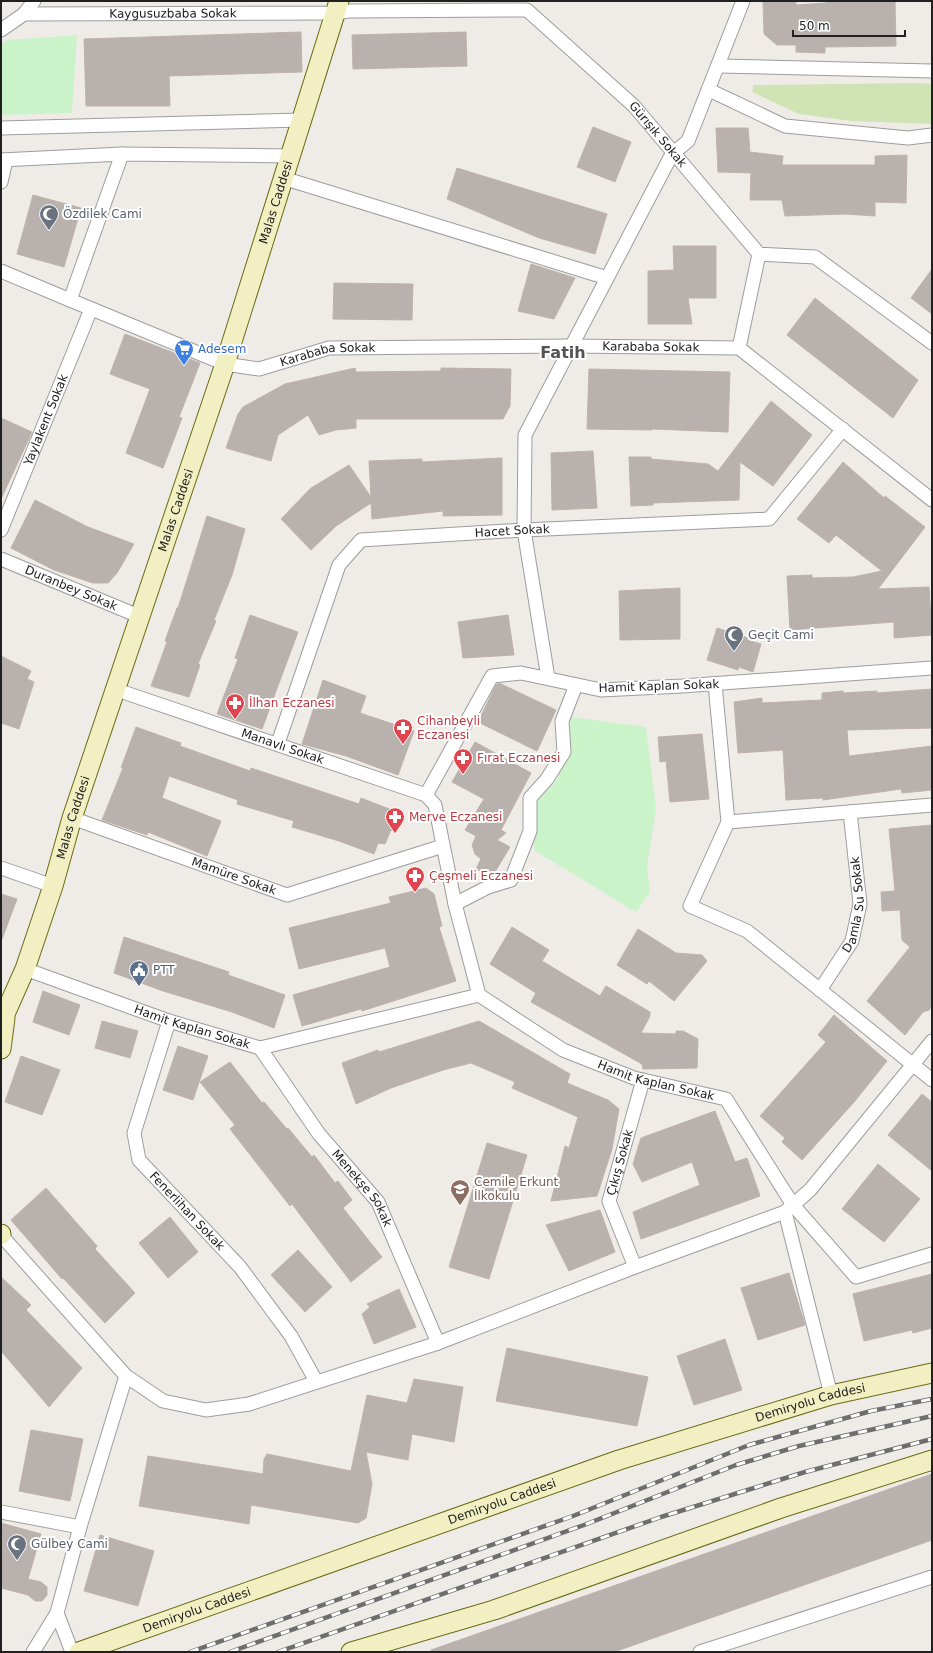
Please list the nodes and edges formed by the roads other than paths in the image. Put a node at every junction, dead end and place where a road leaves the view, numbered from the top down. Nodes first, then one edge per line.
1 (34, 1) edge
2 (743, 1) edge
3 (341, 8) edge
4 (24, 14) junction
5 (1, 30) edge
6 (719, 66) junction
7 (932, 70) edge
8 (709, 90) junction
9 (300, 120) junction
10 (1, 128) edge
11 (932, 135) edge
12 (122, 154) junction
13 (672, 154) junction
14 (290, 156) junction
15 (4, 160) edge
16 (283, 178) junction
17 (1, 182) edge
18 (759, 254) junction
19 (1, 271) edge
20 (607, 278) junction
21 (70, 300) junction
22 (91, 309) junction
23 (932, 343) edge
24 (572, 346) junction
25 (739, 348) junction
26 (225, 364) junction
27 (842, 429) junction
28 (932, 500) edge
29 (1, 530) edge
30 (524, 530) junction
31 (1, 559) edge
32 (141, 617) junction
33 (932, 668) edge
34 (548, 678) junction
35 (715, 684) junction
36 (576, 685) junction
37 (117, 690) junction
38 (278, 744) junction
39 (426, 795) junction
40 (932, 805) edge
41 (850, 812) junction
42 (72, 818) junction
43 (728, 822) junction
44 (444, 846) junction
45 (1, 868) edge
46 (53, 886) junction
47 (456, 904) junction
48 (25, 969) junction
49 (820, 990) junction
50 (479, 995) junction
51 (3, 1020) edge
52 (169, 1021) junction
53 (932, 1041) edge
54 (260, 1048) junction
55 (1, 1049) edge
56 (914, 1065) junction
57 (643, 1080) junction
58 (932, 1080) edge
59 (789, 1209) junction
60 (1, 1235) edge
61 (932, 1254) edge
62 (635, 1267) junction
63 (438, 1343) junction
64 (932, 1373) edge
65 (126, 1376) junction
66 (316, 1381) junction
67 (831, 1395) junction
68 (932, 1460) edge
69 (1, 1512) edge
70 (80, 1527) junction
71 (932, 1577) edge
72 (57, 1613) junction
73 (33, 1652) edge
74 (72, 1652) edge
75 (79, 1652) edge
76 (351, 1652) edge
77 (700, 1652) edge

1 - 4 street
2 - 6 street
3 - 4 street, Kaygusuzbaba Sokak
3 - 9 main road, Malas Caddesi
3 - 13 street, Gürışık Sokak
4 - 5 street
6 - 7 street
6 - 8 street
8 - 11 street
8 - 13 street
9 - 10 street
9 - 14 main road, Malas Caddesi
12 - 14 street
12 - 15 street
12 - 21 street
13 - 18 street, Gürışık Sokak
13 - 20 street
14 - 16 main road, Malas Caddesi
15 - 17 street
16 - 20 street
16 - 26 main road, Malas Caddesi
18 - 23 street
18 - 25 street
19 - 21 street, Karababa Sokak
20 - 24 street
21 - 22 street, Karababa Sokak
22 - 26 street, Karababa Sokak
22 - 29 street, Yaylakent Sokak
24 - 25 street, Karababa Sokak
24 - 26 street, Karababa Sokak
24 - 30 street
25 - 27 street
26 - 32 main road, Malas Caddesi
27 - 28 street
27 - 30 street, Hacet Sokak
30 - 34 street
30 - 38 street, Hacet Sokak
31 - 32 street, Duranbey Sokak
32 - 37 main road, Malas Caddesi
33 - 35 street, Hamit Kaplan Sokak
34 - 36 street, Hamit Kaplan Sokak
34 - 39 street, Hamit Kaplan Sokak
35 - 36 street, Hamit Kaplan Sokak
35 - 43 street
36 - 47 street
37 - 38 street, Manavlı Sokak
37 - 42 main road, Malas Caddesi
38 - 39 street, Manavlı Sokak
39 - 44 street
40 - 41 street
41 - 43 street
41 - 49 street, Damla Su Sokak
42 - 44 street, Mamüre Sokak
42 - 46 main road, Malas Caddesi
43 - 49 street
44 - 47 street
45 - 46 street
46 - 48 main road, Malas Caddesi
47 - 50 street
48 - 51 main road, Malas Caddesi
48 - 52 street, Hamit Kaplan Sokak
49 - 56 street
50 - 54 street, Hamit Kaplan Sokak
50 - 57 street, Hamit Kaplan Sokak
51 - 55 main road, Malas Caddesi
52 - 54 street, Hamit Kaplan Sokak
52 - 66 street, Fenerlihan Sokak
53 - 56 street
54 - 63 street, Menekşe Sokak
56 - 58 street
56 - 59 street
57 - 59 street, Hamit Kaplan Sokak
57 - 62 street, Çıkış Sokak
59 - 61 street
59 - 62 street
59 - 67 street
60 - 65 street
62 - 63 street
63 - 66 street
64 - 67 main road, Demiryolu Caddesi
65 - 66 street
65 - 70 street
67 - 75 main road, Demiryolu Caddesi
68 - 76 main road
69 - 70 street
70 - 72 street
71 - 77 street
72 - 73 street
72 - 74 street

